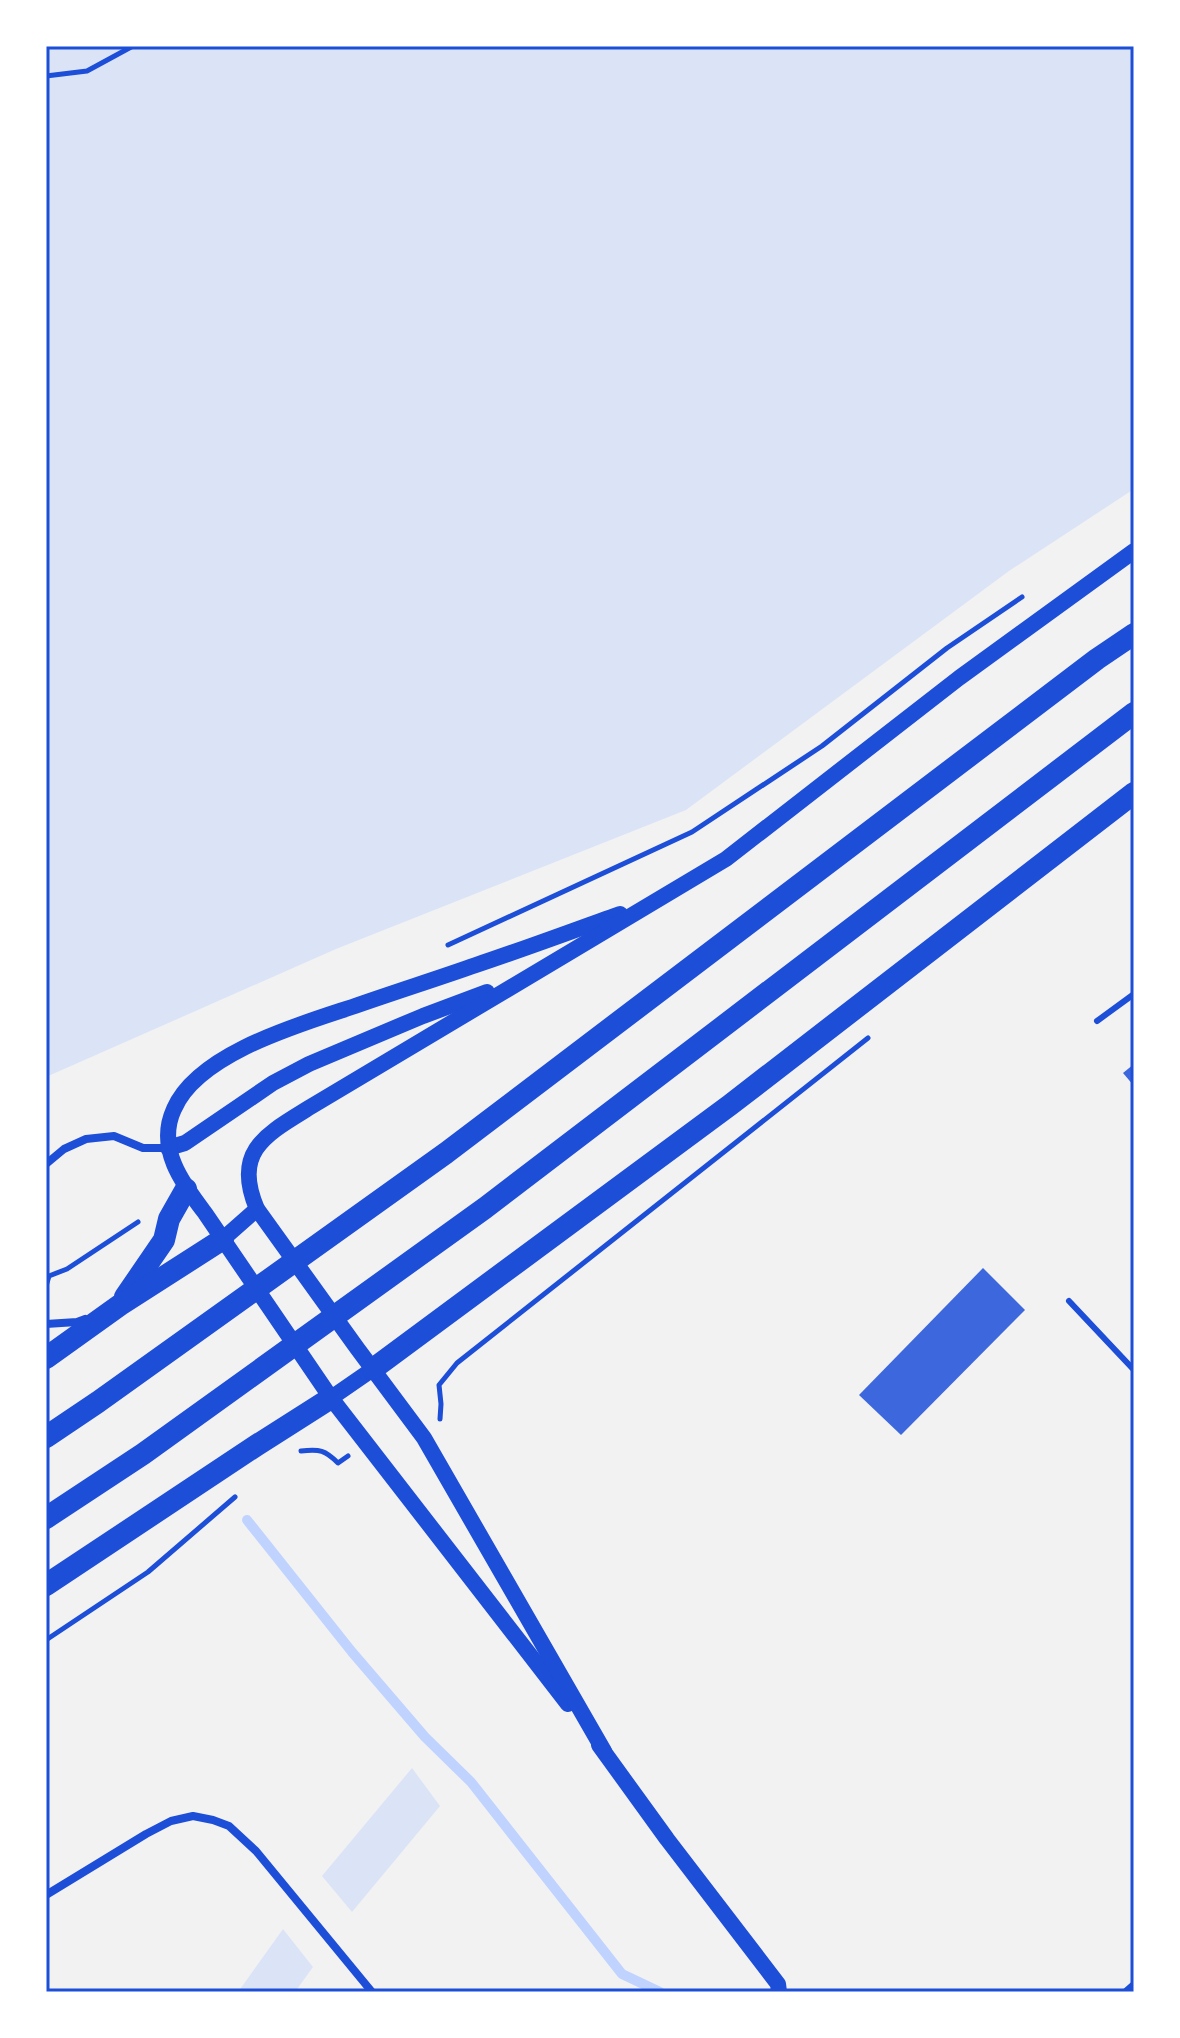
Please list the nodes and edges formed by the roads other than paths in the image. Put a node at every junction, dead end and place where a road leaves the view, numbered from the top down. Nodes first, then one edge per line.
1 (1134, 551) edge
2 (1134, 634) edge
3 (1134, 713) edge
4 (1134, 793) edge
5 (648, 904) junction
6 (526, 977) junction
7 (1134, 994) edge
8 (1097, 1021) dead end
9 (168, 1148) junction
10 (46, 1164) edge
11 (186, 1189) junction
12 (257, 1209) junction
13 (228, 1246) junction
14 (1069, 1301) dead end
15 (120, 1305) junction
16 (46, 1324) edge
17 (46, 1358) edge
18 (373, 1369) junction
19 (1134, 1370) edge
20 (331, 1398) junction
21 (46, 1437) edge
22 (46, 1518) edge
23 (46, 1585) edge
24 (604, 1751) junction
25 (46, 1895) edge
26 (1134, 1985) edge
27 (778, 1988) edge
28 (372, 1992) edge
29 (794, 1992) edge
30 (1126, 1992) edge

1 - 5 main road
2 - 21 highway
3 - 22 highway
4 - 18 highway
5 - 6 main road
5 - 9 main road
6 - 9 main road
6 - 12 main road
7 - 8 lane
9 - 10 street
9 - 11 main road
11 - 13 main road
11 - 15 highway
12 - 13 main road
12 - 18 main road
13 - 15 highway
13 - 20 main road
14 - 19 lane
15 - 16 street
15 - 17 highway
18 - 20 main road
18 - 24 main road
20 - 23 highway
20 - 24 main road
24 - 27 main road
25 - 28 street
26 - 30 street
27 - 29 main road

